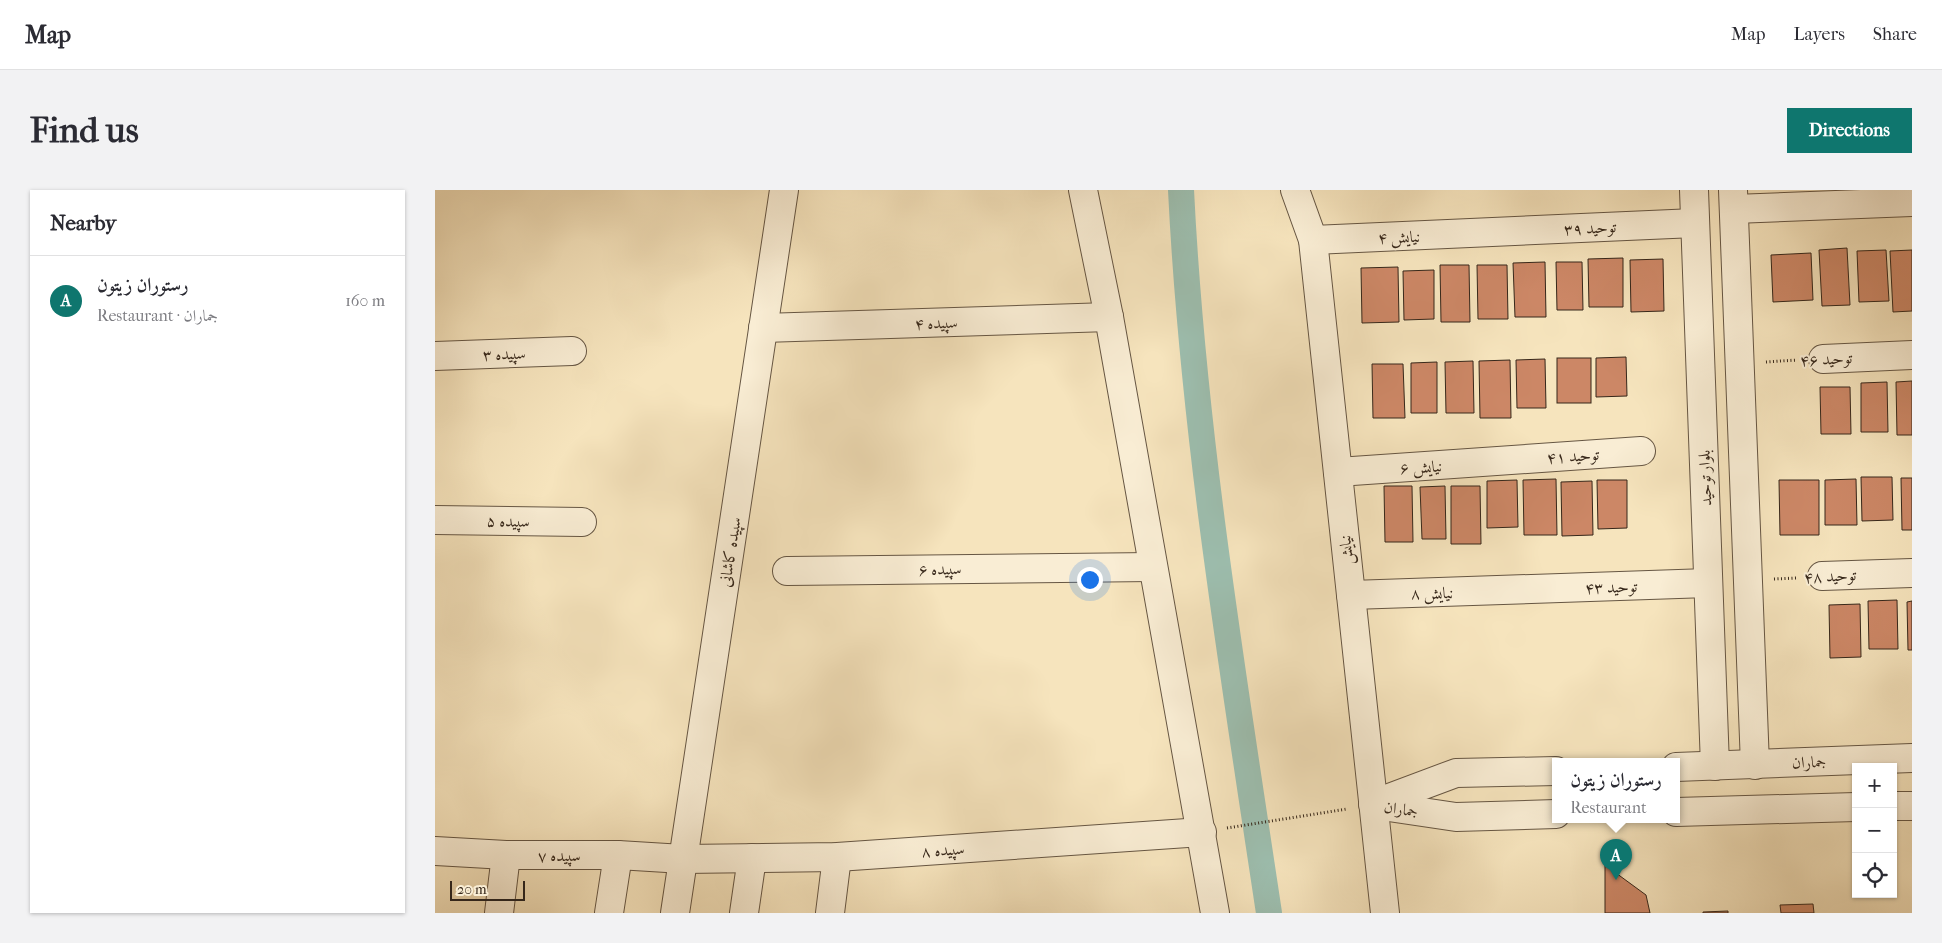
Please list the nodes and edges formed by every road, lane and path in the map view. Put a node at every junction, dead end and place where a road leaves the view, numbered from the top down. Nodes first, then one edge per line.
1 (784, 190) edge
2 (1083, 190) edge
3 (1295, 190) edge
4 (1694, 190) edge
5 (1733, 199) edge
6 (1912, 202) edge
7 (1695, 223) junction
8 (1485, 233) joint
9 (1313, 240) junction
10 (1109, 318) junction
11 (763, 328) junction
12 (572, 351) dead end
13 (1912, 355) edge
14 (435, 356) edge
15 (1823, 359) joint
16 (1740, 364) junction
17 (1641, 451) dead end
18 (1505, 462) joint
19 (1338, 472) junction
20 (435, 520) edge
21 (581, 522) dead end
22 (1152, 567) junction
23 (787, 570) dead end
24 (1912, 573) edge
25 (1822, 576) joint
26 (1748, 581) junction
27 (1708, 583) junction
28 (1513, 591) joint
29 (1351, 595) junction
30 (1912, 758) edge
31 (1755, 764) junction
32 (1715, 766) junction
33 (1680, 767) edge
34 (1552, 771) edge
35 (1373, 804) junction
36 (1897, 806) edge
37 (1912, 806) edge
38 (1852, 807) edge
39 (1680, 812) edge
40 (1552, 814) edge
41 (1202, 832) junction
42 (435, 851) edge
43 (506, 855) junction
44 (618, 855) junction
45 (837, 857) junction
46 (752, 858) junction
47 (683, 859) junction
48 (499, 913) edge
49 (609, 913) edge
50 (675, 913) edge
51 (744, 913) edge
52 (830, 913) edge
53 (1215, 913) edge
54 (1385, 913) edge

1 - 11 street, سپیده کاشانی
2 - 10 street
3 - 9 street, نیایش
4 - 7 street, بلوار توحید
5 - 6 street
5 - 16 street
7 - 8 street, توحید ۳۹
7 - 27 street, بلوار توحید
8 - 9 street, نیایش ۴
9 - 19 street, نیایش
10 - 11 street, سپیده ۴
10 - 22 street
11 - 47 street, سپیده کاشانی
12 - 14 street, سپیده ۳
13 - 15 street, توحید ۴۶
15 - 16 path, توحید ۴۶
16 - 26 street
17 - 18 street, توحید ۴۱
18 - 19 street, نیایش ۶
19 - 29 street, نیایش
20 - 21 street, سپیده ۵
22 - 23 street, سپیده ۶
22 - 41 street
24 - 25 street, توحید ۴۸
25 - 26 path, توحید ۴۸
26 - 31 street
27 - 28 street, توحید ۴۳
27 - 32 street, بلوار توحید
28 - 29 street, نیایش ۸
29 - 35 street, نیایش
30 - 31 street, جماران
31 - 32 street, جماران
32 - 33 street, جماران
34 - 35 street, جماران
35 - 40 street, جماران
35 - 41 path
35 - 54 street, نیایش
36 - 37 street
38 - 39 street
41 - 45 street, سپیده ۸
41 - 53 street
42 - 43 street, سپیده ۷
43 - 44 street, سپیده ۷
43 - 48 street
44 - 47 street, سپیده ۷
44 - 49 street
45 - 46 street, سپیده ۸
45 - 52 street
46 - 47 street, سپیده ۸
46 - 51 street
47 - 50 street, سپیده کاشانی

